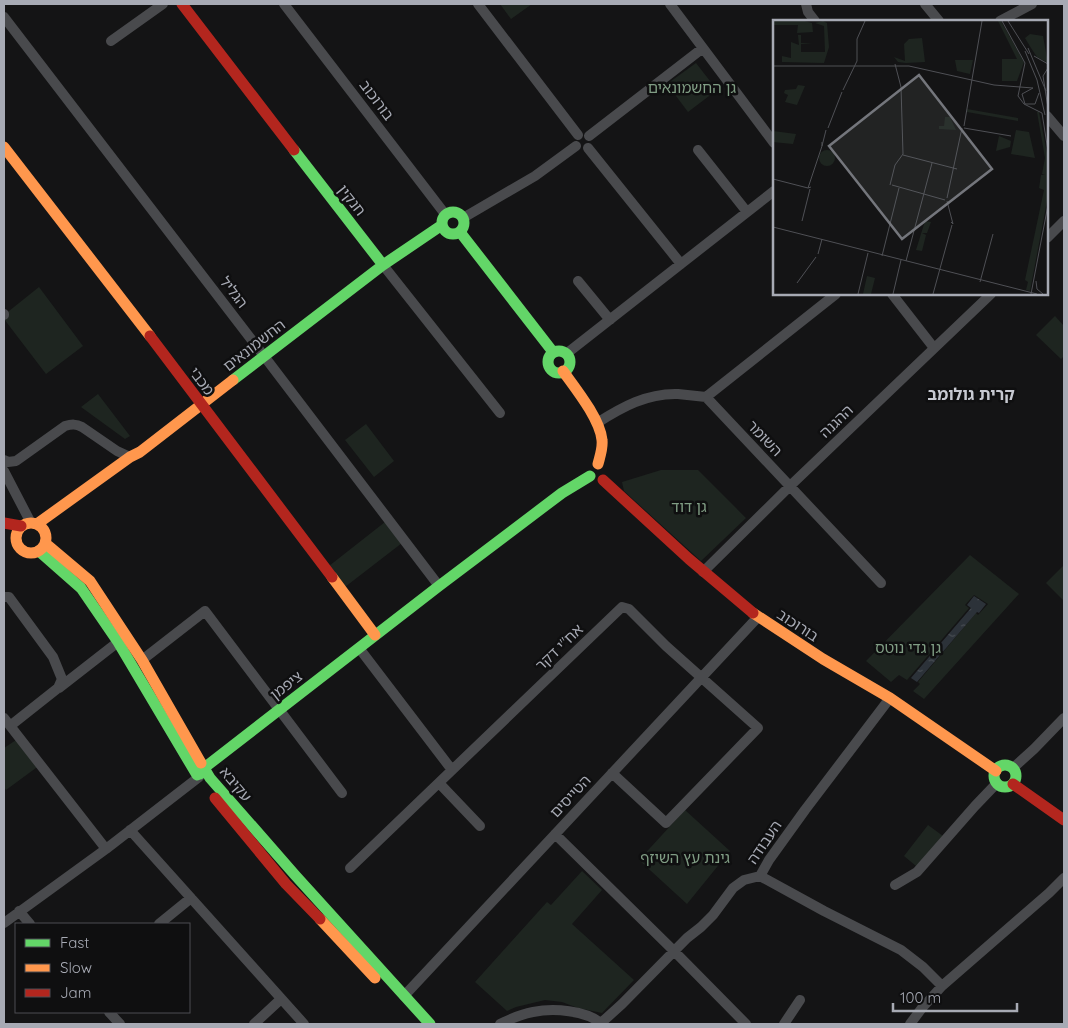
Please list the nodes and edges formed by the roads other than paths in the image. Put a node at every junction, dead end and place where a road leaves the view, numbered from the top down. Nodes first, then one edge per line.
1 (163, 4) edge
2 (182, 4) edge
3 (284, 4) edge
4 (478, 4) edge
5 (670, 4) edge
6 (806, 4) edge
7 (925, 4) edge
8 (1032, 4) edge
9 (4, 17) edge
10 (814, 20) edge
11 (938, 20) edge
12 (1002, 20) edge
13 (111, 41) dead end
14 (703, 48) junction
15 (1048, 117) edge
16 (589, 136) junction
17 (1064, 136) edge
18 (577, 140) junction
19 (773, 142) edge
20 (4, 147) edge
21 (588, 148) junction
22 (698, 150) dead end
23 (773, 192) edge
24 (747, 212) junction
25 (463, 218) junction
26 (443, 219) junction
27 (1064, 221) edge
28 (460, 232) junction
29 (1048, 237) edge
30 (681, 264) junction
31 (383, 265) junction
32 (578, 281) dead end
33 (835, 295) edge
34 (893, 295) edge
35 (990, 295) edge
36 (610, 320) junction
37 (934, 348) junction
38 (553, 352) junction
39 (566, 354) junction
40 (264, 356) junction
41 (563, 371) junction
42 (706, 397) junction
43 (202, 406) junction
44 (500, 413) dead end
45 (597, 423) junction
46 (130, 457) junction
47 (4, 460) edge
48 (598, 464) junction
49 (4, 471) edge
50 (590, 476) junction
51 (603, 480) junction
52 (790, 486) junction
53 (4, 523) edge
54 (26, 527) junction
55 (4, 532) edge
56 (42, 547) junction
57 (703, 572) junction
58 (881, 583) dead end
59 (439, 586) junction
60 (4, 596) edge
61 (758, 617) junction
62 (375, 635) junction
63 (118, 642) junction
64 (359, 648) junction
65 (142, 660) junction
66 (702, 677) junction
67 (58, 688) junction
68 (890, 698) junction
69 (278, 710) junction
70 (1064, 718) edge
71 (7, 722) edge
72 (1013, 768) junction
73 (452, 770) junction
74 (996, 771) junction
75 (202, 773) junction
76 (612, 773) junction
77 (439, 783) junction
78 (997, 784) junction
79 (1013, 784) junction
80 (342, 793) dead end
81 (1064, 820) edge
82 (480, 826) dead end
83 (130, 830) junction
84 (555, 834) junction
85 (106, 849) junction
86 (350, 868) dead end
87 (760, 876) junction
88 (1064, 878) edge
89 (895, 885) dead end
90 (191, 898) junction
91 (19, 911) junction
92 (4, 923) edge
93 (29, 923) edge
94 (160, 923) edge
95 (674, 951) junction
96 (942, 986) junction
97 (404, 996) junction
98 (281, 999) junction
99 (800, 1000) dead end
100 (110, 1013) edge
101 (120, 1024) edge
102 (254, 1024) edge
103 (304, 1024) edge
104 (419, 1024) edge
105 (430, 1024) edge
106 (500, 1024) edge
107 (601, 1024) edge
108 (746, 1024) edge
109 (784, 1024) edge
110 (910, 1024) edge

1 - 13 street
2 - 31 street, חנקין
3 - 26 street, בורוכוב
4 - 18 street
5 - 14 street
6 - 10 street
7 - 11 street
8 - 12 street
9 - 40 street, הגליל
14 - 16 street
14 - 19 street
15 - 17 street
16 - 18 street
16 - 21 street
18 - 21 street
18 - 25 street
20 - 43 street, מכבי
21 - 30 street
22 - 24 street
23 - 24 street
24 - 30 street
25 - 26 street
25 - 28 street
26 - 28 street
26 - 31 street, החשמונאים
27 - 29 street
28 - 38 street
30 - 36 street
31 - 40 street, החשמונאים
31 - 44 street, חנקין
32 - 36 street
33 - 42 street
34 - 37 street
35 - 37 street, ההגנה
36 - 39 street
37 - 52 street, ההגנה
38 - 39 street
38 - 41 street
39 - 41 street
40 - 43 street, החשמונאים
40 - 59 street, הגליל
41 - 45 street
42 - 45 street
42 - 52 street, השומר
43 - 46 street, החשמונאים
43 - 62 street, מכבי
45 - 48 street
46 - 47 street
46 - 54 street, החשמונאים
48 - 50 street
48 - 51 street
49 - 54 street
50 - 51 street
50 - 59 street, ציפמן
51 - 57 street, בורוכוב
52 - 57 street, ההגנה
52 - 58 street, השומר
53 - 54 street
54 - 55 street
54 - 56 street
54 - 56 street
56 - 63 street, עקיבא
56 - 65 street, עקיבא
57 - 61 street, בורוכוב
59 - 62 street, ציפמן
60 - 67 street
61 - 66 street, הטייסים
61 - 68 street, בורוכוב
62 - 64 street, ציפמן
63 - 67 street
63 - 75 street, עקיבא
64 - 69 street, ציפמן
64 - 73 street
65 - 69 street
65 - 75 street, עקיבא
66 - 73 street, אח''י דקר
66 - 76 street, הטייסים
66 - 76 street
67 - 71 street
68 - 74 street, בורוכוב
68 - 87 street, העבודה
69 - 75 street, ציפמן
69 - 80 street
70 - 72 street
71 - 85 street
72 - 74 street
72 - 79 street
73 - 77 street, אח''י דקר
74 - 78 street
75 - 83 street, ציפמן
75 - 97 street, עקיבא
75 - 104 street, עקיבא
76 - 84 street, הטייסים
77 - 82 street
77 - 86 street, אח''י דקר
78 - 79 street
78 - 89 street
79 - 81 street
83 - 85 street, ציפמן
83 - 90 street
84 - 95 street
84 - 97 street, הטייסים
85 - 91 street, ציפמן
87 - 95 street, העבודה
87 - 96 street
88 - 96 street
90 - 94 street
90 - 98 street
91 - 92 street, ציפמן
91 - 93 street
95 - 107 street, העבודה
95 - 108 street
96 - 110 street
97 - 105 street, עקיבא
98 - 102 street
98 - 103 street
99 - 109 street
100 - 101 street
106 - 107 street

